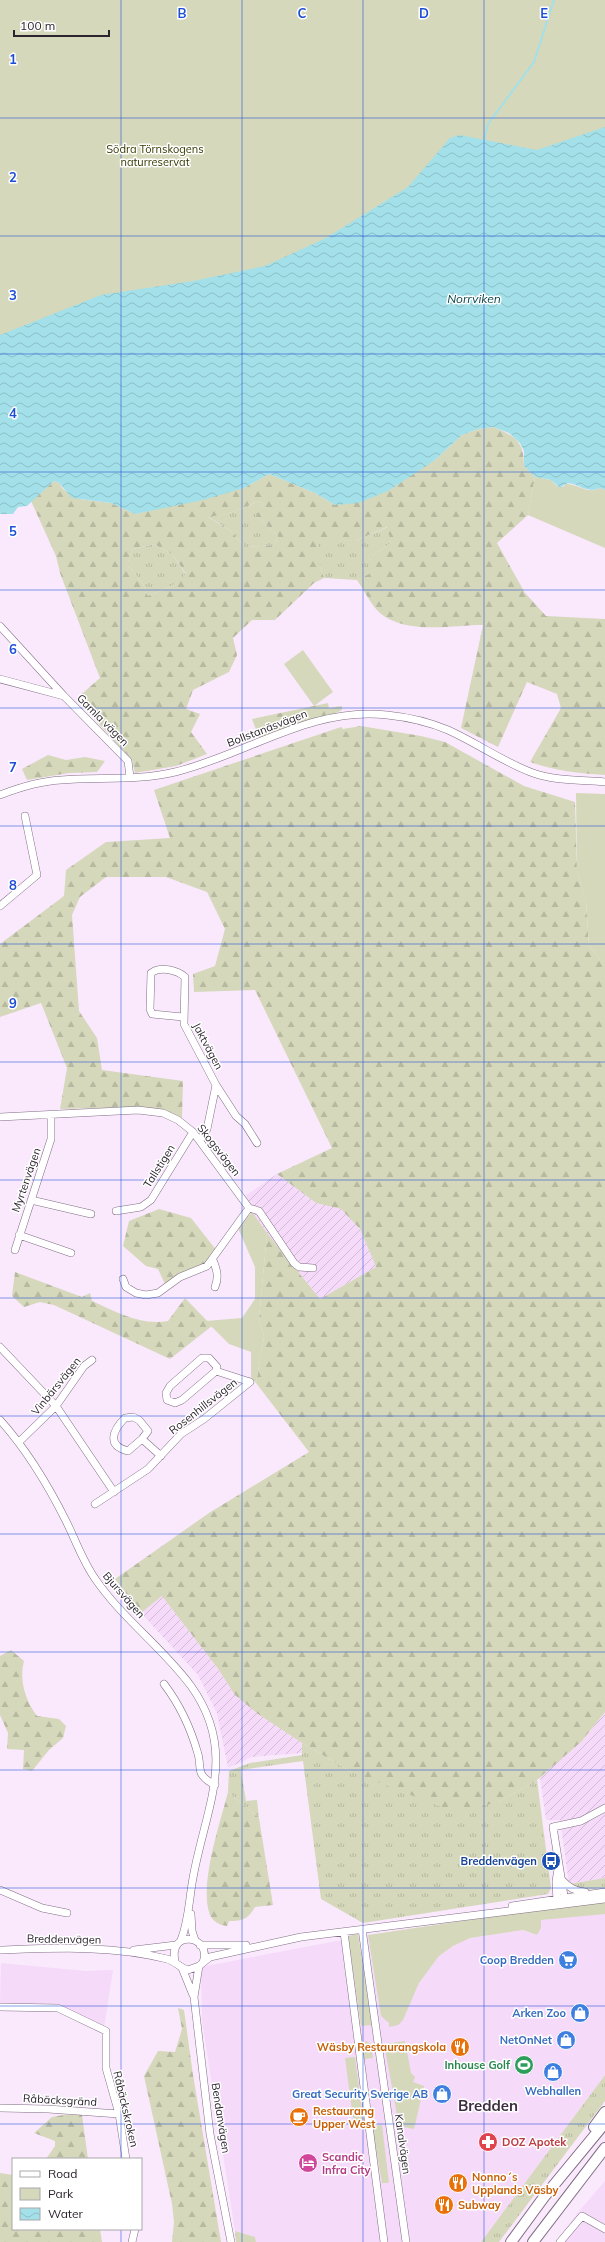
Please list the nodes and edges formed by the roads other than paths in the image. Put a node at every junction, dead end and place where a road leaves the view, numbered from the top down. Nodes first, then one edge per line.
1 (0, 626) edge
2 (0, 679) edge
3 (64, 696) junction
4 (130, 777) junction
5 (605, 782) edge
6 (0, 794) edge
7 (25, 816) dead end
8 (0, 906) edge
9 (183, 1017) junction
10 (216, 1085) junction
11 (51, 1115) junction
12 (0, 1117) edge
13 (193, 1132) junction
14 (200, 1140) junction
15 (257, 1143) dead end
16 (31, 1200) junction
17 (250, 1208) junction
18 (116, 1211) dead end
19 (91, 1214) dead end
20 (19, 1235) junction
21 (15, 1250) dead end
22 (71, 1253) dead end
23 (213, 1260) junction
24 (313, 1268) dead end
25 (123, 1279) dead end
26 (215, 1287) dead end
27 (0, 1347) edge
28 (92, 1360) dead end
29 (216, 1371) junction
30 (56, 1406) junction
31 (0, 1420) edge
32 (142, 1439) junction
33 (19, 1442) junction
34 (161, 1456) junction
35 (114, 1492) junction
36 (95, 1504) dead end
37 (164, 1684) dead end
38 (215, 1785) junction
39 (605, 1808) edge
40 (558, 1866) junction
41 (562, 1880) junction
42 (0, 1890) edge
43 (605, 1892) edge
44 (595, 1894) junction
45 (605, 1899) edge
46 (561, 1901) junction
47 (190, 1902) junction
48 (67, 1914) dead end
49 (362, 1929) junction
50 (344, 1932) junction
51 (179, 1942) junction
52 (198, 1942) junction
53 (257, 1945) junction
54 (0, 1950) edge
55 (127, 1951) junction
56 (175, 1961) junction
57 (201, 1964) junction
58 (182, 1968) junction
59 (194, 1997) junction
60 (0, 2007) edge
61 (0, 2108) edge
62 (605, 2112) edge
63 (119, 2114) junction
64 (605, 2123) edge
65 (605, 2148) edge
66 (126, 2158) edge
67 (605, 2158) edge
68 (544, 2196) junction
69 (605, 2229) edge
70 (135, 2230) edge
71 (536, 2239) edge
72 (132, 2242) edge
73 (231, 2242) edge
74 (384, 2242) edge
75 (406, 2242) edge
76 (511, 2242) edge
77 (560, 2242) edge

1 - 3 street
2 - 3 street, Gamla vägen
3 - 4 street, Gamla vägen
4 - 5 street, Bollstanäsvägen
4 - 6 street, Bollstanäsvägen
7 - 8 street
9 - 9 street, Jaktvägen
9 - 10 street, Jaktvägen
10 - 14 street, Jaktvägen
10 - 15 street, Jaktvägen
11 - 12 street, Skogsvägen
11 - 13 street, Skogsvägen
11 - 16 street, Myrtenvägen
13 - 14 street, Skogsvägen
13 - 18 street, Tallstigen
14 - 17 street, Skogsvägen
16 - 19 street
16 - 20 street, Myrtenvägen
17 - 23 street
17 - 24 street, Skogsvägen
20 - 21 street, Myrtenvägen
20 - 22 street
23 - 25 street
23 - 26 street
27 - 30 street
28 - 30 street, Vinbärsvägen
29 - 29 street, Rosenhillsvägen
29 - 34 street, Rosenhillsvägen
30 - 33 street, Vinbärsvägen
30 - 35 street
31 - 33 street, Bjursvägen
32 - 32 street
32 - 34 street
33 - 38 street, Bjursvägen
34 - 35 street, Rosenhillsvägen
35 - 36 street, Rosenhillsvägen
37 - 38 street
38 - 47 street, Bjursvägen
39 - 40 street
40 - 41 street
40 - 46 street
41 - 44 street
41 - 46 street
42 - 48 street
43 - 44 street, Breddenvägen
44 - 46 street, Breddenvägen
45 - 46 street, Breddenvägen
46 - 49 street, Breddenvägen
47 - 51 street, Bjursvägen
47 - 52 street, Bjursvägen
49 - 50 street, Breddenvägen
49 - 75 street, Kanalvägen
50 - 53 street, Breddenvägen
50 - 74 street
51 - 52 street, Breddenvägen
51 - 55 street, Breddenvägen
51 - 56 street
52 - 53 street, Breddenvägen
52 - 57 street
53 - 57 street, Breddenvägen
54 - 55 street, Breddenvägen
55 - 56 street, Breddenvägen
56 - 58 street
57 - 58 street, Breddenvägen
57 - 59 street, Bendanvägen
58 - 59 street, Bendanvägen
59 - 73 street, Bendanvägen
60 - 63 street, Råbäckskroken
61 - 63 street, Råbäcksgränd
62 - 68 highway
63 - 66 street, Råbäckskroken
64 - 68 highway
65 - 71 highway
67 - 71 highway
68 - 76 highway
69 - 77 street
70 - 72 street

